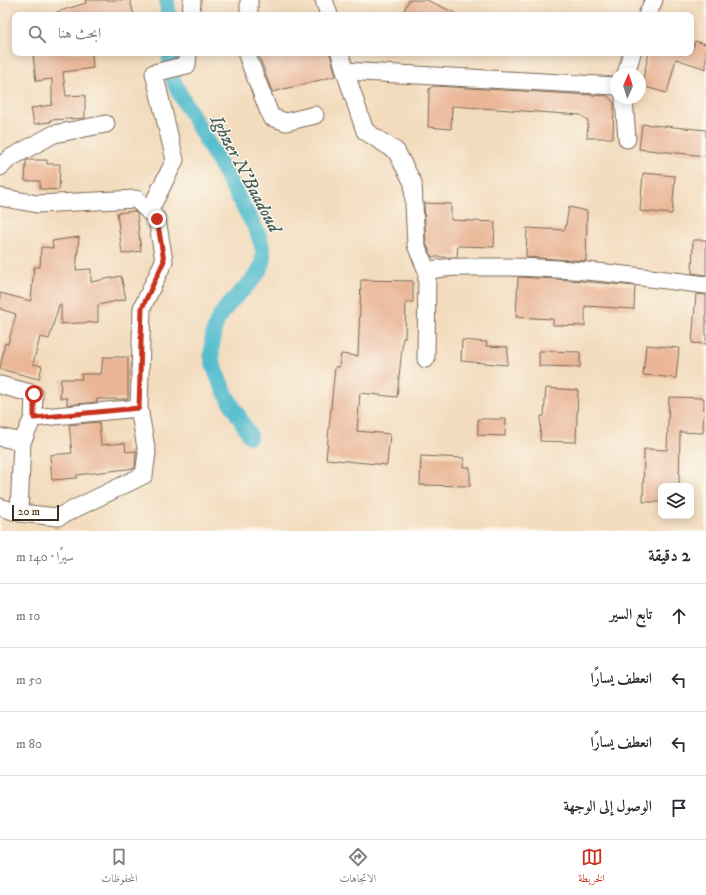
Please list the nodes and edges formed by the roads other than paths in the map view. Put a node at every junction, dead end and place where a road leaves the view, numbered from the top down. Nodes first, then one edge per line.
1 (192, 0) edge
2 (249, 0) edge
3 (324, 0) edge
4 (654, 0) edge
5 (191, 12) edge
6 (249, 12) edge
7 (328, 12) edge
8 (648, 12) edge
9 (248, 56) edge
10 (341, 56) edge
11 (631, 56) edge
12 (188, 59) edge
13 (628, 68) edge
14 (346, 71) junction
15 (610, 86) edge
16 (624, 104) edge
17 (315, 115) dead end
18 (106, 124) dead end
19 (627, 139) dead end
20 (0, 167) edge
21 (0, 197) edge
22 (149, 212) junction
23 (427, 271) junction
24 (706, 285) edge
25 (426, 359) dead end
26 (0, 384) edge
27 (139, 408) junction
28 (34, 418) junction
29 (0, 437) edge
30 (22, 442) junction
31 (0, 507) edge
32 (19, 513) junction

1 - 5 street
2 - 6 street
3 - 7 street
4 - 8 street
9 - 17 street
10 - 14 street
11 - 13 street
12 - 22 street
14 - 15 street
14 - 23 street
16 - 19 street
18 - 20 street
21 - 22 street
22 - 27 street
23 - 24 street
23 - 25 street
26 - 28 street
27 - 28 street
27 - 32 street
28 - 30 street
29 - 30 street
30 - 32 street
31 - 32 street

